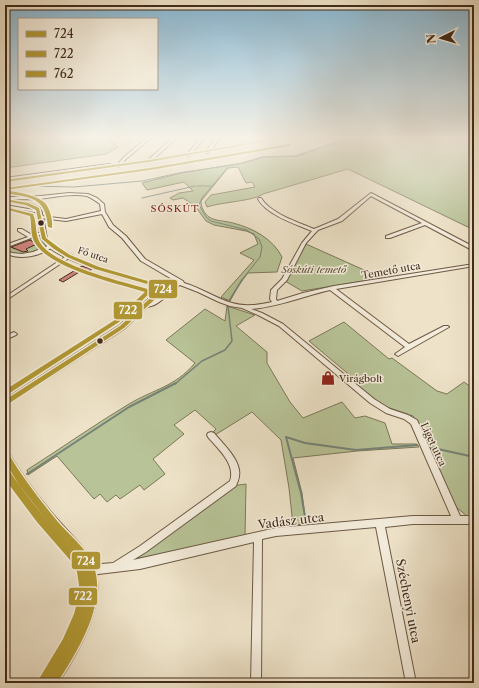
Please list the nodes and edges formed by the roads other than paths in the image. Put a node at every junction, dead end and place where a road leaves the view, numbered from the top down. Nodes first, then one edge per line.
1 (91, 169) edge
2 (5, 180) edge
3 (260, 199) dead end
4 (5, 200) edge
5 (5, 206) edge
6 (103, 212) junction
7 (41, 214) junction
8 (425, 223) junction
9 (20, 230) dead end
10 (315, 231) junction
11 (42, 233) junction
12 (30, 236) junction
13 (388, 237) dead end
14 (52, 246) junction
15 (5, 247) edge
16 (474, 249) edge
17 (5, 251) edge
18 (70, 256) junction
19 (474, 264) edge
20 (173, 277) junction
21 (182, 282) junction
22 (168, 283) junction
23 (156, 285) junction
24 (332, 289) junction
25 (5, 299) edge
26 (275, 303) junction
27 (146, 306) junction
28 (256, 309) junction
29 (446, 327) dead end
30 (14, 334) dead end
31 (5, 338) edge
32 (409, 347) junction
33 (398, 354) dead end
34 (5, 403) edge
35 (212, 435) dead end
36 (5, 455) edge
37 (457, 519) junction
38 (474, 520) edge
39 (380, 524) junction
40 (258, 536) junction
41 (114, 568) junction
42 (90, 570) junction
43 (51, 683) edge
44 (256, 683) edge
45 (411, 683) edge

1 - 2 main road
3 - 10 street
4 - 6 street, Liget utca
4 - 7 street
5 - 7 street
6 - 7 street
6 - 20 street, Liget utca
7 - 11 street
8 - 10 street
8 - 13 street
8 - 16 street
9 - 12 street
10 - 26 street
11 - 12 street
11 - 14 street, Fő utca
12 - 15 street
14 - 17 street
14 - 18 street, Fő utca
18 - 23 street, Fő utca
18 - 25 street
19 - 24 street, Temető utca
20 - 21 street, Liget utca
20 - 22 street
21 - 22 street
21 - 27 street
21 - 28 street, Liget utca
22 - 23 street
23 - 27 street
24 - 26 street, Temető utca
24 - 32 street
26 - 28 street, Temető utca
27 - 34 street
28 - 37 street, Liget utca
29 - 32 street
30 - 31 street
32 - 33 street
35 - 41 street, Vadász utca
36 - 42 street
37 - 38 street, Vadász utca
37 - 39 street, Vadász utca
39 - 40 street, Vadász utca
39 - 45 street, Széchenyi utca
40 - 41 street, Vadász utca
40 - 44 street
41 - 42 street, Vadász utca
42 - 43 street

